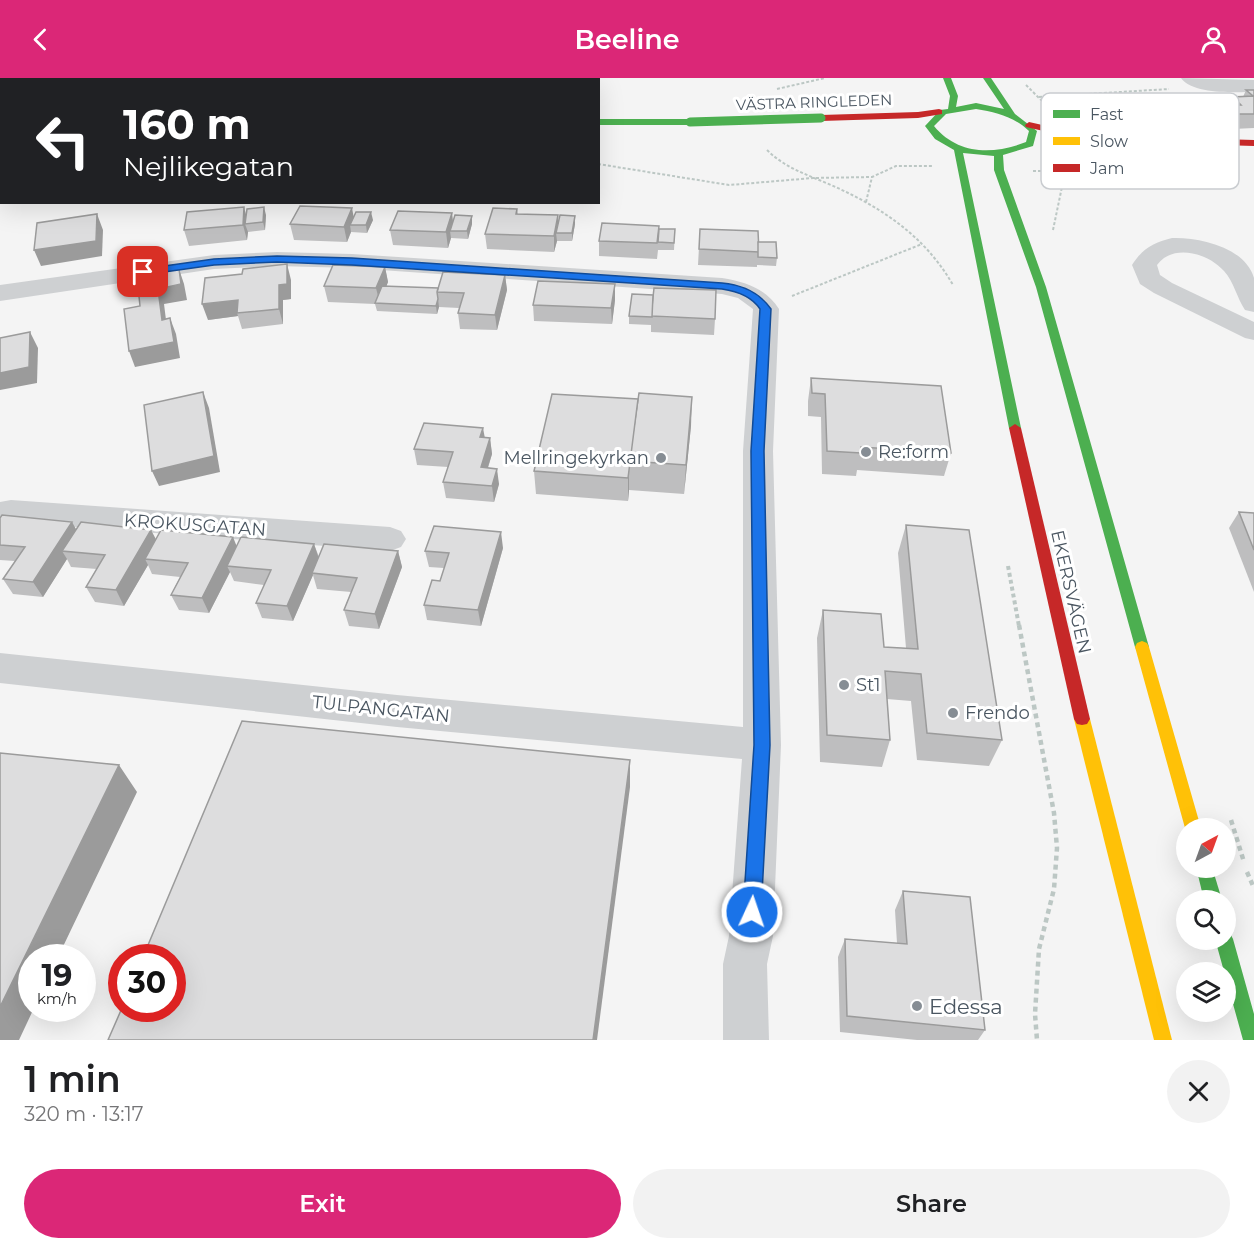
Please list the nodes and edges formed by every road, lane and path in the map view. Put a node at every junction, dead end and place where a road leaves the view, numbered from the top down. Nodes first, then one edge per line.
1 (825, 78) edge
2 (947, 78) edge
3 (987, 78) edge
4 (1196, 81) edge
5 (1254, 86) edge
6 (771, 92) dead end
7 (1104, 93) edge
8 (1038, 97) dead end
9 (1041, 97) edge
10 (945, 110) junction
11 (1012, 115) junction
12 (600, 122) edge
13 (820, 123) junction
14 (1029, 125) junction
15 (1041, 128) edge
16 (936, 137) junction
17 (763, 141) dead end
18 (1239, 143) edge
19 (1254, 143) edge
20 (1041, 146) edge
21 (958, 149) junction
22 (1021, 149) junction
23 (998, 154) junction
24 (600, 164) edge
25 (937, 166) dead end
26 (1028, 171) dead end
27 (1041, 171) edge
28 (872, 177) junction
29 (813, 178) junction
30 (866, 202) junction
31 (922, 244) junction
32 (953, 286) dead end
33 (0, 292) edge
34 (762, 304) junction
35 (1254, 304) edge
36 (1254, 332) edge
37 (0, 513) edge
38 (390, 539) dead end
39 (1006, 555) dead end
40 (0, 668) edge
41 (762, 745) junction
42 (1190, 818) edge
43 (1227, 950) edge
44 (745, 1037) edge
45 (1037, 1040) edge
46 (1163, 1040) edge
47 (1252, 1040) edge

1 - 6 path
2 - 10 main road
3 - 11 main road
4 - 5 street
4 - 7 path
8 - 9 path
10 - 11 main road, VÄSTRA RINGLEDEN
10 - 13 main road, VÄSTRA RINGLEDEN
10 - 16 main road
11 - 14 main road
12 - 13 main road, VÄSTRA RINGLEDEN, bridge
13 - 16 main road, VÄSTRA RINGLEDEN
14 - 15 main road
14 - 22 main road
16 - 21 main road, VÄSTRA RINGLEDEN
17 - 29 path
18 - 19 main road
20 - 22 main road
21 - 23 main road
21 - 46 main road, EKERSVÄGEN
22 - 23 main road
23 - 42 main road
24 - 29 path
25 - 28 path
26 - 27 path
28 - 29 path
28 - 30 path
29 - 30 path
30 - 31 path
31 - 32 path
31 - 34 path
33 - 34 street
34 - 41 street
35 - 36 street
37 - 38 street, KROKUSGATAN
39 - 45 path
40 - 41 street, TULPANGATAN
41 - 44 street
43 - 47 main road

